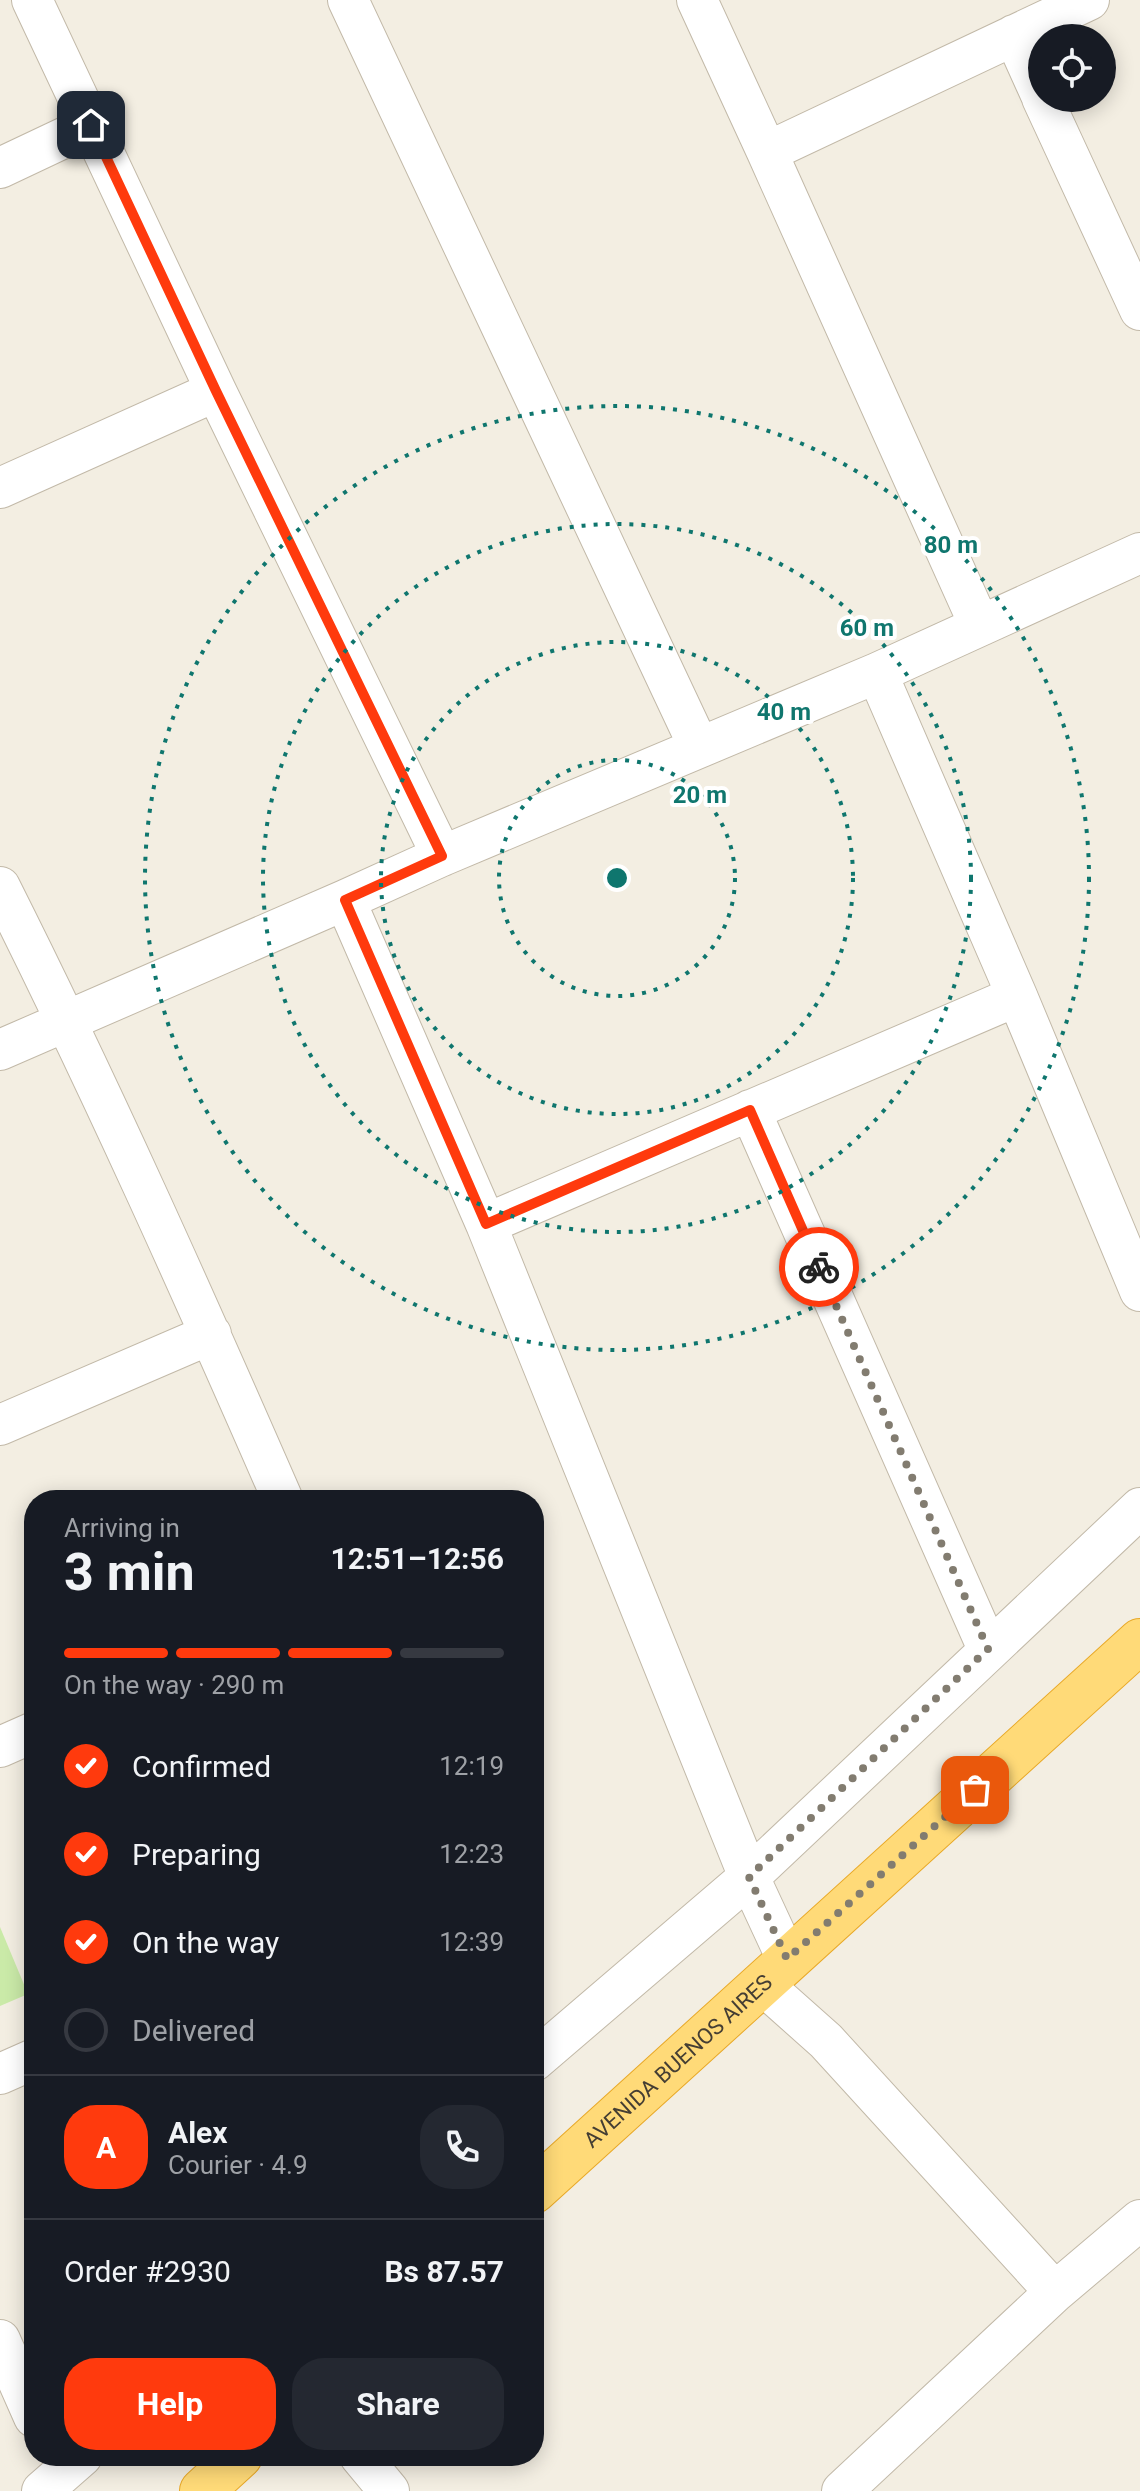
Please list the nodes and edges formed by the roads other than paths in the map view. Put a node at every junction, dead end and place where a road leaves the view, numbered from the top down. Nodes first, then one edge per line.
1 (32, 0) edge
2 (348, 0) edge
3 (697, 0) edge
4 (1089, 0) edge
5 (1014, 35) junction
6 (1028, 66) edge
7 (1048, 112) edge
8 (91, 125) junction
9 (767, 152) junction
10 (0, 168) edge
11 (1140, 310) edge
12 (216, 391) junction
13 (0, 488) edge
14 (1140, 553) edge
15 (979, 624) junction
16 (877, 673) junction
17 (699, 747) junction
18 (442, 856) junction
19 (0, 887) edge
20 (345, 900) junction
21 (1017, 996) junction
22 (67, 1021) junction
23 (0, 1050) edge
24 (750, 1110) junction
25 (486, 1224) junction
26 (1140, 1291) edge
27 (211, 1334) junction
28 (0, 1425) edge
29 (279, 1490) edge
30 (1140, 1508) edge
31 (1140, 1641) edge
32 (988, 1649) junction
33 (24, 1736) edge
34 (0, 1747) edge
35 (749, 1877) junction
36 (775, 1972) junction
37 (544, 2052) edge
38 (24, 2063) edge
39 (0, 2074) edge
40 (544, 2182) edge
41 (1140, 2220) edge
42 (1055, 2292) junction
43 (0, 2340) edge
44 (24, 2394) edge
45 (229, 2466) edge
46 (368, 2466) edge
47 (202, 2491) edge
48 (389, 2491) edge
49 (842, 2491) edge

1 - 8 street
2 - 17 street
3 - 9 street
4 - 5 street
5 - 6 street
5 - 9 street
7 - 11 street
8 - 10 street
8 - 12 street
9 - 15 street
12 - 13 street
12 - 18 street
14 - 15 street
15 - 16 street
16 - 17 street
16 - 21 street
17 - 18 street
18 - 20 street
19 - 22 street
20 - 22 street
20 - 25 street
21 - 24 street
21 - 26 street
22 - 23 street
22 - 27 street
24 - 25 street
24 - 32 street
25 - 35 street
27 - 28 street
27 - 29 street
30 - 32 street
31 - 36 highway, AVENIDA BUENOS AIRES
32 - 35 street
33 - 34 street
35 - 36 street
35 - 37 street
36 - 40 highway, AVENIDA BUENOS AIRES
36 - 42 street
38 - 39 street
41 - 42 street
42 - 49 street
43 - 44 street
45 - 47 highway
46 - 48 street

